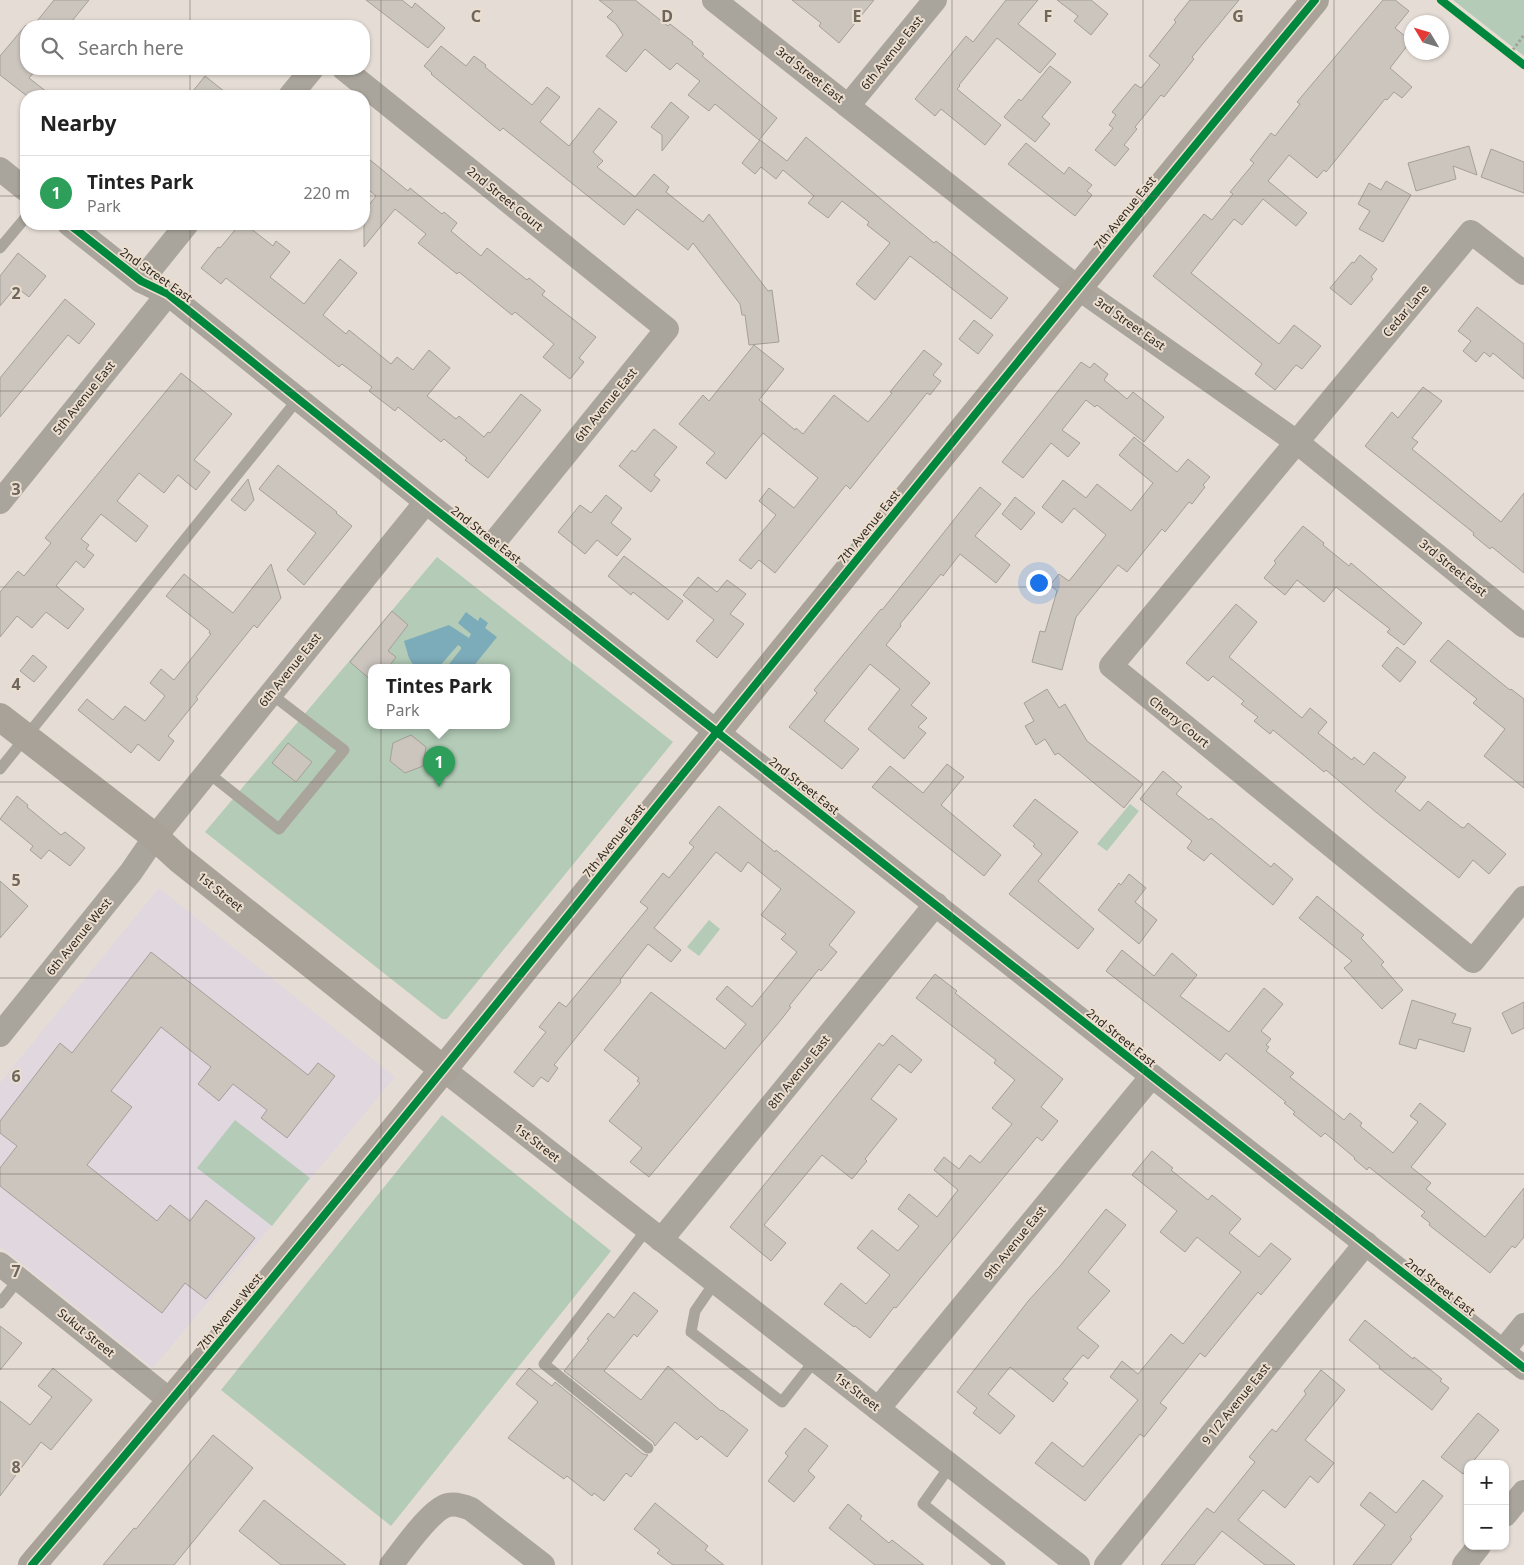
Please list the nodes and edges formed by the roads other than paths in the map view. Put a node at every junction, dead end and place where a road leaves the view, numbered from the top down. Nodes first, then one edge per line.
1 (714, 0) edge
2 (935, 0) edge
3 (1315, 0) edge
4 (307, 75) edge
5 (351, 75) edge
6 (295, 90) edge
7 (848, 106) junction
8 (0, 169) edge
9 (20, 185) edge
10 (20, 224) edge
11 (77, 230) edge
12 (183, 230) edge
13 (0, 248) edge
14 (1524, 273) edge
15 (141, 281) junction
16 (1078, 288) junction
17 (168, 294) junction
18 (667, 329) joint
19 (298, 399) junction
20 (1298, 442) junction
21 (0, 502) edge
22 (426, 502) junction
23 (488, 550) junction
24 (1524, 626) edge
25 (271, 694) junction
26 (0, 717) edge
27 (717, 732) junction
28 (26, 737) junction
29 (0, 769) edge
30 (207, 772) junction
31 (155, 837) junction
32 (1524, 898) edge
33 (936, 904) junction
34 (0, 1035) edge
35 (444, 1070) junction
36 (1152, 1076) junction
37 (654, 1235) junction
38 (1366, 1243) junction
39 (0, 1264) edge
40 (19, 1279) junction
41 (715, 1282) junction
42 (0, 1303) edge
43 (1524, 1325) edge
44 (1503, 1351) junction
45 (815, 1360) junction
46 (1524, 1368) edge
47 (171, 1402) junction
48 (878, 1409) junction
49 (648, 1448) dead end
50 (950, 1466) junction
51 (1524, 1492) edge
52 (1509, 1509) edge
53 (1476, 1550) edge
54 (32, 1565) edge
55 (391, 1565) edge
56 (543, 1565) edge
57 (1000, 1565) edge
58 (1078, 1565) edge
59 (1106, 1565) edge
60 (1464, 1565) edge

1 - 7 street, 3rd Street East
2 - 7 street, 6th Avenue East
3 - 16 street, 7th Avenue East
4 - 6 street
5 - 18 street, 2nd Street Court
7 - 16 street, 3rd Street East
8 - 9 street
10 - 13 lane
11 - 15 street, 2nd Street East
12 - 15 street
14 - 20 street, Cedar Lane
15 - 17 street, 2nd Street East
16 - 20 street, 3rd Street East
16 - 27 street, 7th Avenue East
17 - 19 street, 2nd Street East
17 - 21 street, 5th Avenue East
18 - 23 street, 6th Avenue East
19 - 22 street, 2nd Street East
19 - 28 lane
20 - 24 street, 3rd Street East
20 - 32 street, Cherry Court
22 - 23 street, 2nd Street East
22 - 25 street, 6th Avenue East
23 - 27 street, 2nd Street East
25 - 30 street, 6th Avenue East
25 - 30 lane
26 - 28 street, 1st Street
27 - 33 street, 2nd Street East
27 - 35 street, 7th Avenue East
28 - 29 lane
28 - 31 street, 1st Street
30 - 31 street, 6th Avenue East
31 - 34 street, 6th Avenue West
31 - 35 street, 1st Street
33 - 36 street, 2nd Street East
33 - 37 street, 8th Avenue East
35 - 37 street, 1st Street
35 - 47 street, 7th Avenue West
36 - 38 street, 2nd Street East
36 - 48 street, 9th Avenue East
37 - 41 street, 1st Street
37 - 49 lane
38 - 44 street, 2nd Street East
38 - 59 street, 9 1/2 Avenue East
39 - 40 street, Sukut Street
40 - 42 lane
40 - 47 street, Sukut Street
41 - 45 street, 1st Street
41 - 45 lane
43 - 44 street
44 - 46 street, 2nd Street East
45 - 48 street, 1st Street
47 - 54 street, 7th Avenue West
48 - 50 street, 1st Street
50 - 57 lane
50 - 58 street, 1st Street
51 - 52 street
53 - 60 street
55 - 56 street

